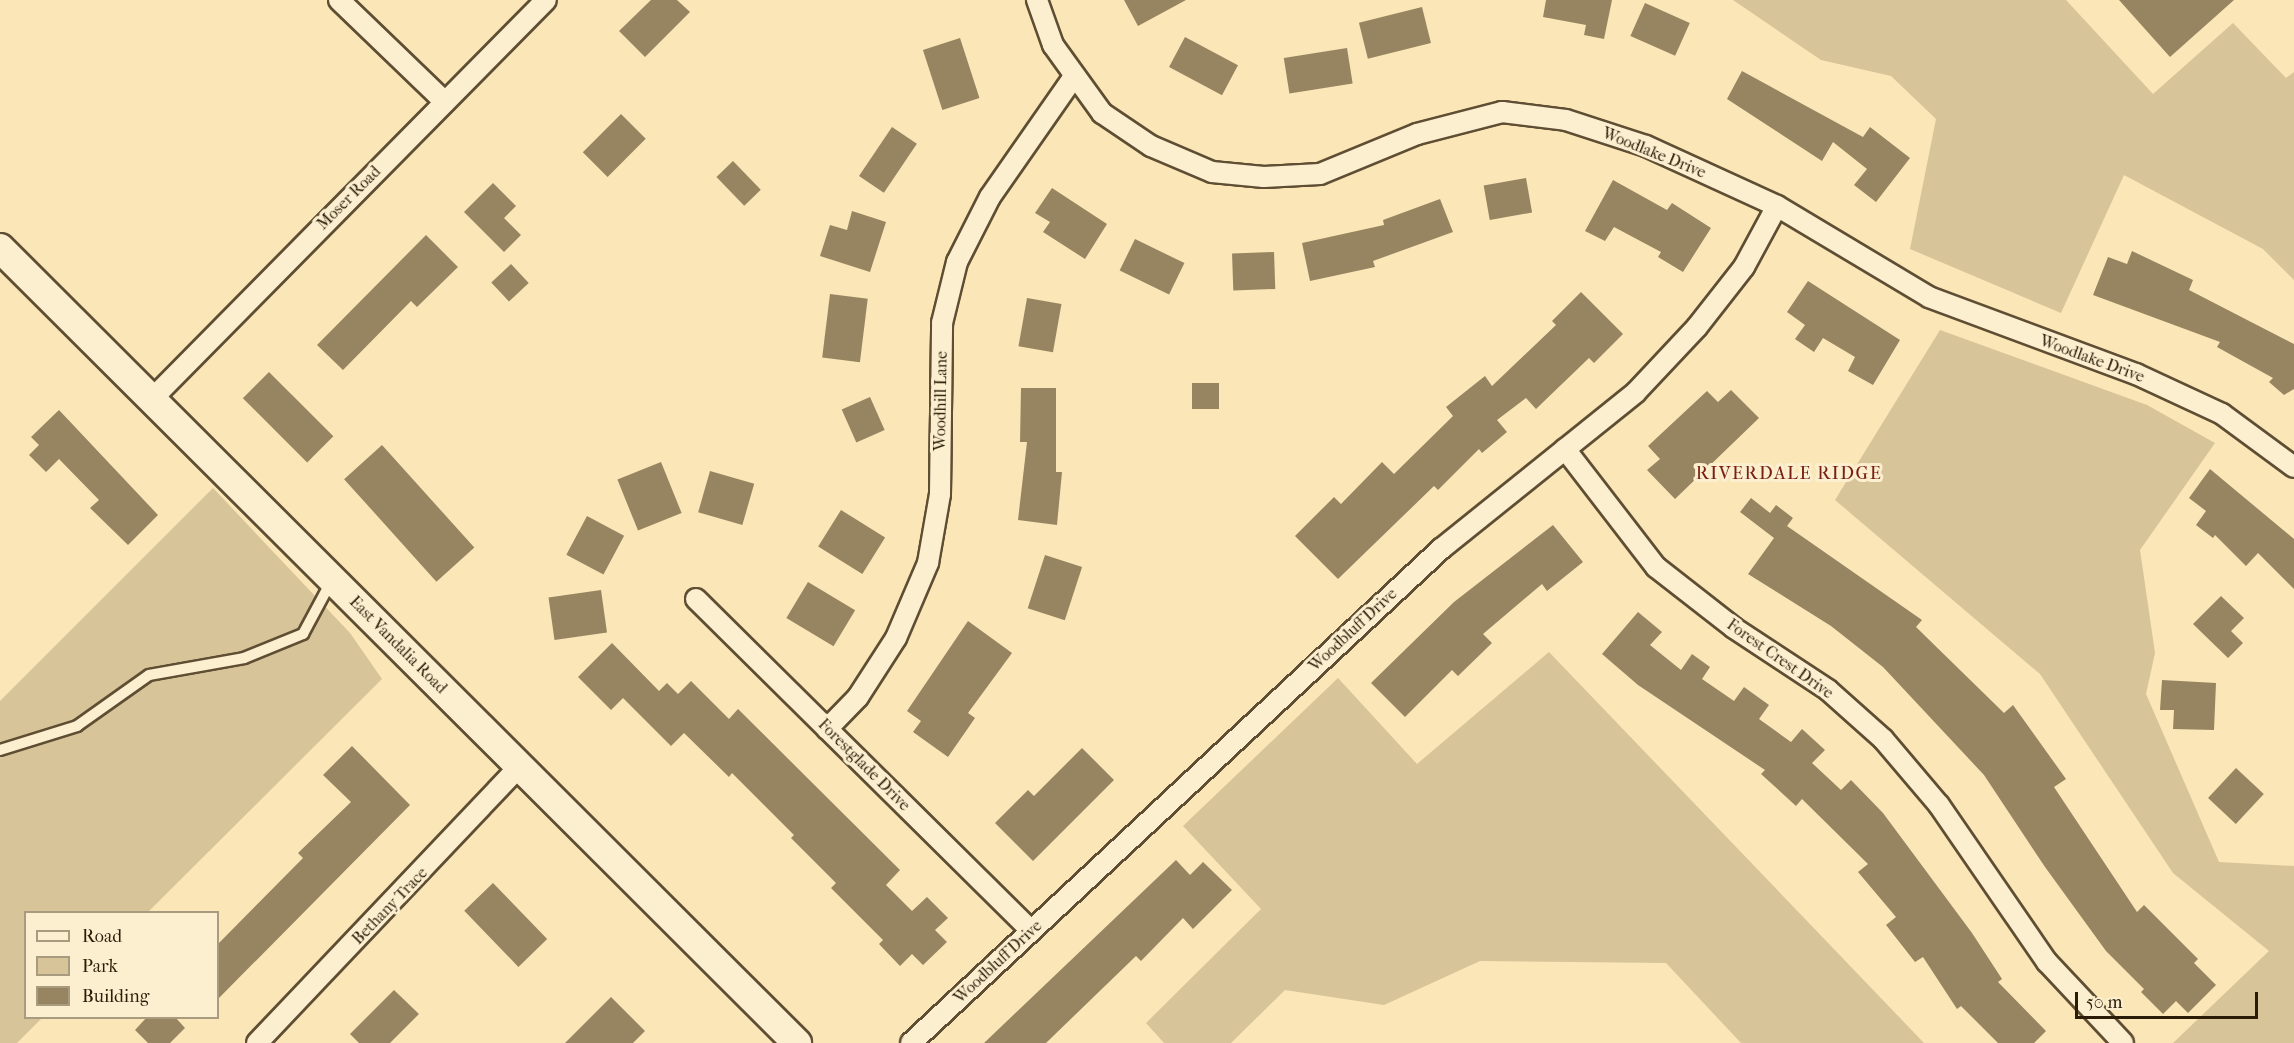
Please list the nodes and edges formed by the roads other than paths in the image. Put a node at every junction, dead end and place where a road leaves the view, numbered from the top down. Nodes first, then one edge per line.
1 (339, 0) edge
2 (546, 0) edge
3 (1037, 0) edge
4 (1073, 78) junction
5 (444, 102) junction
6 (1777, 206) junction
7 (0, 248) edge
8 (153, 398) junction
9 (1564, 449) junction
10 (2294, 467) edge
11 (332, 580) junction
12 (696, 599) dead end
13 (827, 729) junction
14 (0, 750) edge
15 (520, 766) junction
16 (1031, 931) junction
17 (257, 1043) edge
18 (797, 1043) edge
19 (911, 1043) edge
20 (2123, 1043) edge

1 - 5 street
2 - 5 street, Moser Road
3 - 4 street, Woodlake Drive
4 - 6 street, Woodlake Drive
4 - 13 street, Woodhill Lane
5 - 8 street, Moser Road
6 - 9 street, Woodbluff Drive
6 - 10 street, Woodlake Drive
7 - 8 street, East Vandalia Road
8 - 11 street, East Vandalia Road
9 - 16 street, Woodbluff Drive
9 - 20 street, Forest Crest Drive
11 - 14 lane
11 - 15 street, East Vandalia Road
12 - 13 street, Forestglade Drive
13 - 16 street, Forestglade Drive
15 - 17 street, Bethany Trace
15 - 18 street, East Vandalia Road
16 - 19 street, Woodbluff Drive

